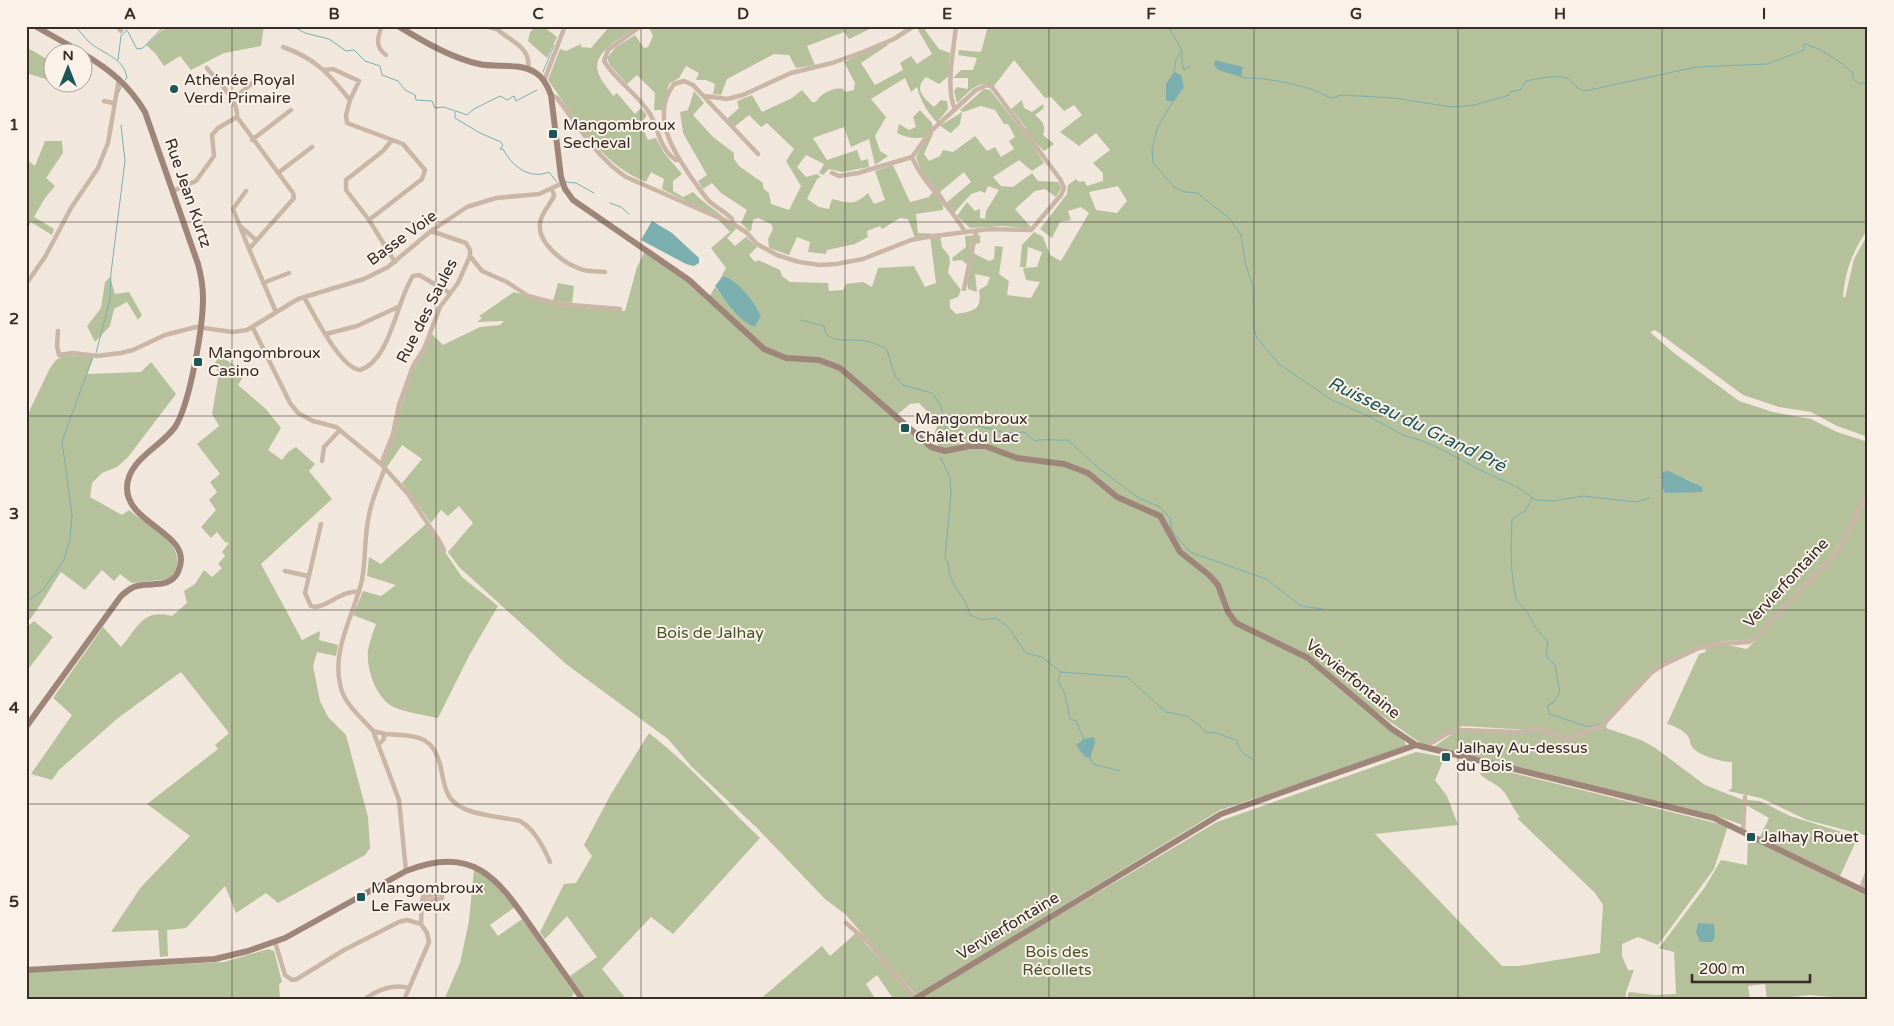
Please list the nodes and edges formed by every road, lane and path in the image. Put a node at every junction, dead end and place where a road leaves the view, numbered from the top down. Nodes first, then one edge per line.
1 (35, 26) edge
2 (117, 26) edge
3 (382, 26) edge
4 (398, 26) edge
5 (485, 26) edge
6 (565, 26) edge
7 (641, 26) edge
8 (914, 26) edge
9 (956, 26) edge
10 (495, 27) edge
11 (121, 31) dead end
12 (63, 42) edge
13 (283, 47) dead end
14 (386, 55) dead end
15 (92, 60) edge
16 (207, 68) dead end
17 (528, 69) junction
18 (324, 70) junction
19 (119, 78) junction
20 (256, 80) dead end
21 (544, 81) junction
22 (551, 95) junction
23 (705, 96) junction
24 (232, 100) junction
25 (350, 100) junction
26 (104, 101) dead end
27 (113, 103) junction
28 (956, 109) junction
29 (291, 110) dead end
30 (237, 117) junction
31 (252, 140) junction
32 (392, 140) junction
33 (312, 147) dead end
34 (758, 154) dead end
35 (912, 156) junction
36 (679, 159) junction
37 (278, 172) junction
38 (832, 174) dead end
39 (562, 180) junction
40 (552, 188) junction
41 (173, 191) junction
42 (246, 191) dead end
43 (369, 220) junction
44 (733, 224) junction
45 (238, 225) junction
46 (431, 231) junction
47 (965, 232) junction
48 (976, 232) junction
49 (256, 240) junction
50 (249, 249) junction
51 (470, 256) junction
52 (395, 262) junction
53 (605, 272) dead end
54 (288, 273) dead end
55 (263, 283) junction
56 (26, 284) edge
57 (964, 289) dead end
58 (450, 293) junction
59 (304, 297) junction
60 (398, 306) junction
61 (620, 309) dead end
62 (276, 312) junction
63 (200, 326) junction
64 (253, 328) junction
65 (58, 331) dead end
66 (326, 334) junction
67 (340, 430) junction
68 (322, 461) dead end
69 (383, 466) junction
70 (1868, 492) edge
71 (321, 524) dead end
72 (444, 550) dead end
73 (284, 571) dead end
74 (308, 576) junction
75 (359, 592) junction
76 (26, 727) edge
77 (373, 731) junction
78 (385, 734) junction
79 (379, 744) junction
80 (1419, 747) junction
81 (1745, 797) dead end
82 (1744, 831) junction
83 (550, 862) dead end
84 (406, 871) junction
85 (1868, 872) edge
86 (1866, 891) edge
87 (422, 902) dead end
88 (846, 922) dead end
89 (421, 924) junction
90 (275, 942) junction
91 (26, 970) edge
92 (409, 988) junction
93 (914, 999) edge
94 (363, 1000) edge
95 (404, 1000) edge
96 (583, 1000) edge

1 - 12 main road, Rue Jean Kurtz
2 - 11 street
3 - 14 street
4 - 17 main road
5 - 10 street
6 - 21 street
7 - 36 street
8 - 23 street
9 - 28 street
10 - 17 street
13 - 18 street
15 - 19 main road, Rue Jean Kurtz
16 - 24 street
17 - 21 main road
18 - 25 street
18 - 25 street
19 - 27 street
19 - 41 main road, Rue Jean Kurtz
20 - 24 street
21 - 22 main road
22 - 39 main road
22 - 44 street
23 - 34 street
23 - 36 street
24 - 30 street
25 - 32 street
26 - 27 street
27 - 56 street
28 - 35 street
28 - 48 street
29 - 31 street
30 - 31 street
30 - 41 street
31 - 37 street
32 - 43 street
32 - 43 street
33 - 37 street
35 - 38 street
35 - 47 street
36 - 44 street
37 - 49 street
39 - 40 street, Basse Voie
39 - 80 main road, Vervierfontaine
40 - 46 street, Basse Voie
40 - 53 street
41 - 63 main road, Rue Jean Kurtz
42 - 45 street
43 - 52 street
44 - 47 street
45 - 49 street
45 - 50 street
46 - 51 street, Rue des Saules
46 - 52 street, Basse Voie
47 - 48 street
48 - 57 street
49 - 50 street
50 - 55 street
51 - 58 street, Rue des Saules
51 - 61 street, Rue des Saules
52 - 59 street, Basse Voie
54 - 55 street
55 - 62 street
58 - 60 street
58 - 69 street, Rue des Saules
59 - 62 street, Basse Voie
59 - 66 street
60 - 66 street
60 - 66 street
62 - 64 street, Basse Voie
63 - 64 street, Basse Voie
63 - 65 street
63 - 76 main road, Rue Jean Kurtz
64 - 67 street
67 - 68 street
67 - 69 street
69 - 72 street
69 - 75 street, Rue des Saules
70 - 80 street, Vervierfontaine
71 - 74 street
73 - 74 street
74 - 75 street
75 - 77 street, Rue des Saules
77 - 78 street
77 - 79 street, Rue des Saules
78 - 79 street
78 - 83 street
79 - 84 street, Rue des Saules
80 - 82 main road, Vervierfontaine
80 - 93 main road, Vervierfontaine
81 - 82 street
82 - 86 main road, Vervierfontaine
84 - 90 main road
84 - 96 main road
85 - 86 street, Vervierfontaine
87 - 89 street
88 - 93 street
89 - 90 street
89 - 92 street
90 - 91 main road
92 - 94 street
92 - 95 street

